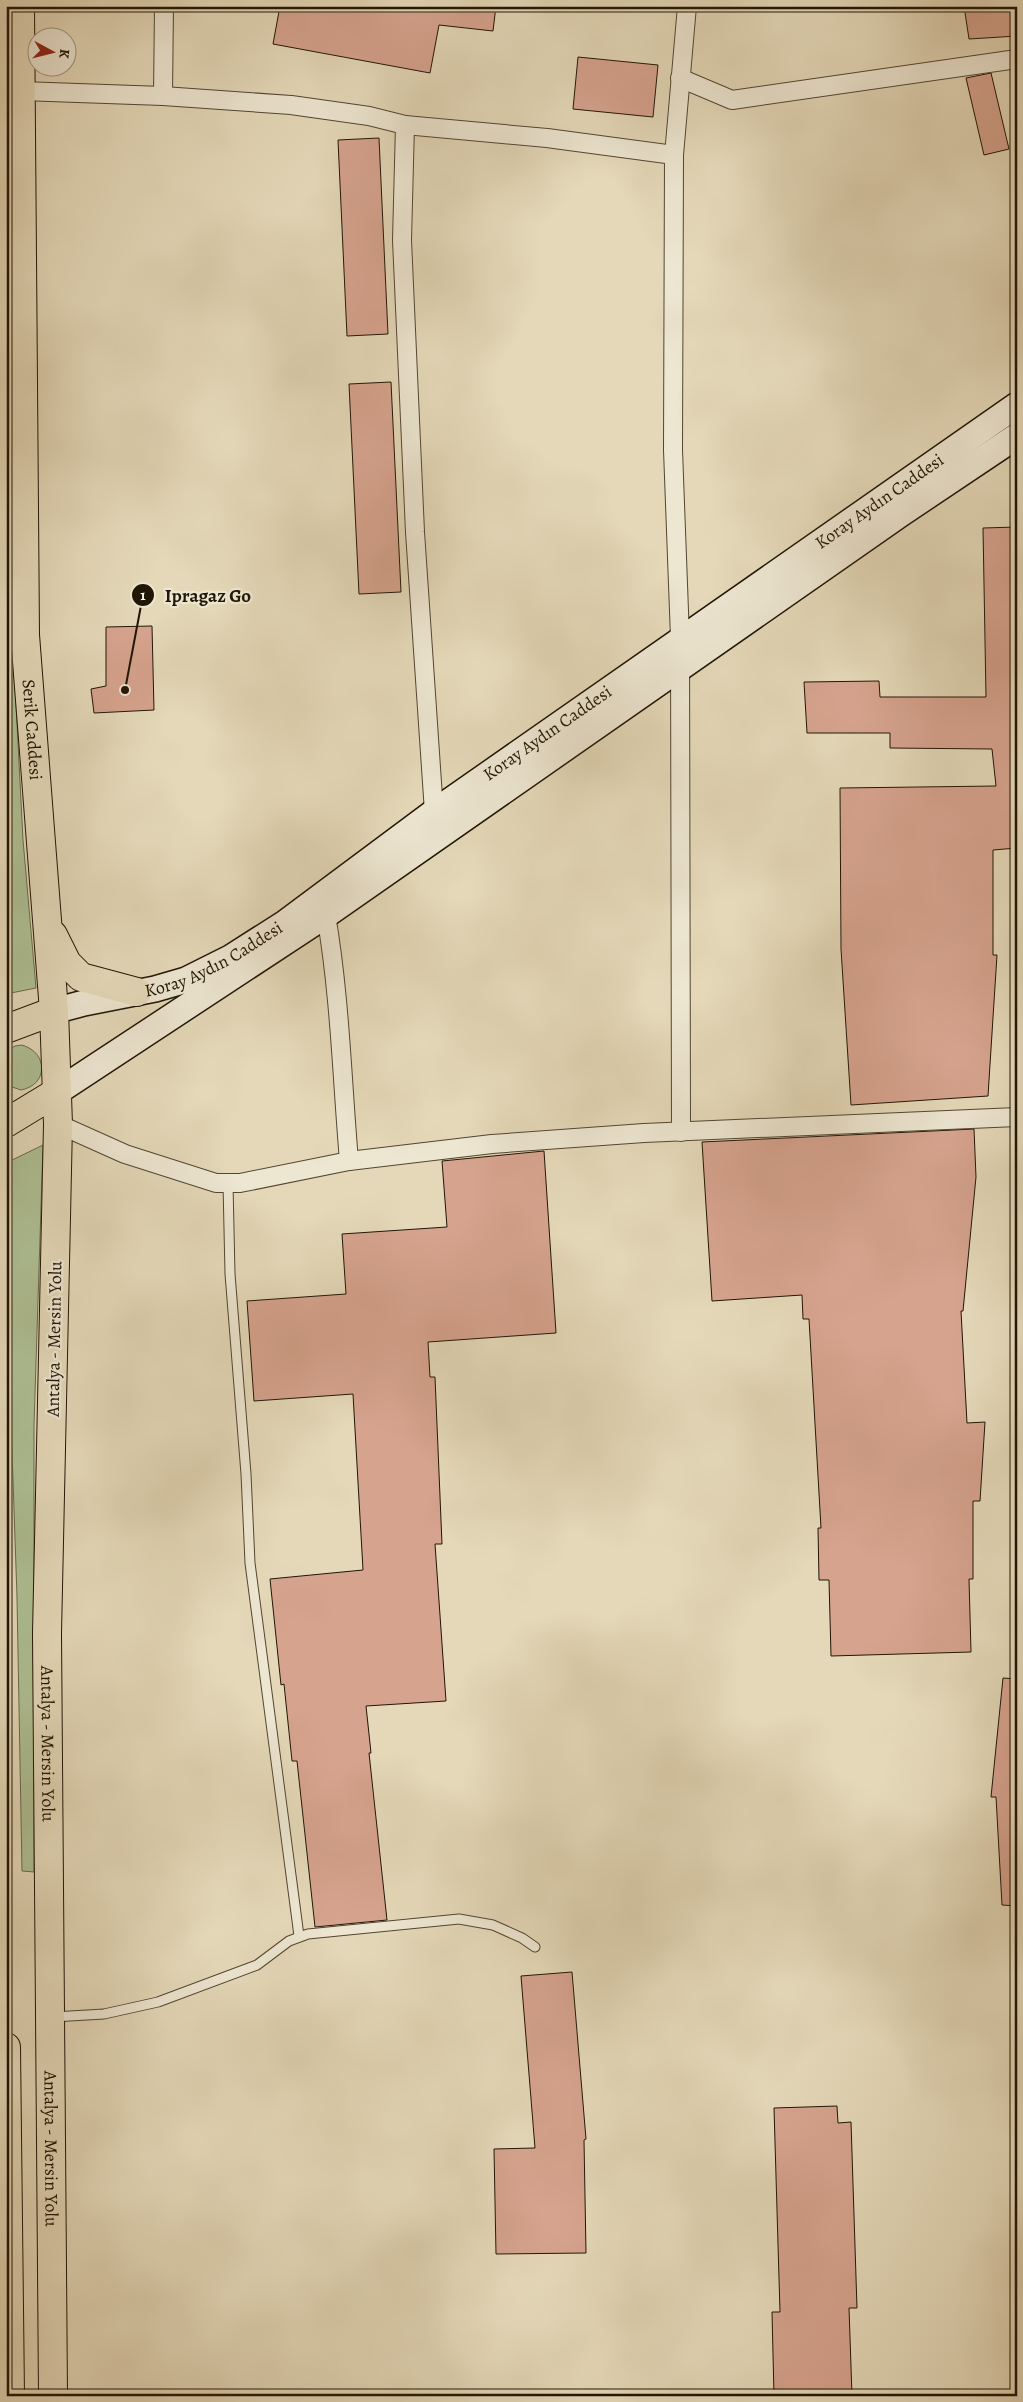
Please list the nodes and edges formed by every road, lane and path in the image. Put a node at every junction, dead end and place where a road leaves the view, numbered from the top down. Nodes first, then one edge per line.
1 (20, 6) edge
2 (164, 6) edge
3 (687, 6) edge
4 (1017, 59) edge
5 (680, 78) junction
6 (21, 91) junction
7 (163, 96) junction
8 (405, 125) junction
9 (674, 155) junction
10 (1017, 405) edge
11 (1017, 436) edge
12 (680, 638) junction
13 (680, 669) junction
14 (434, 812) junction
15 (326, 915) junction
16 (48, 924) junction
17 (136, 992) junction
18 (54, 1011) junction
19 (6, 1029) edge
20 (57, 1092) junction
21 (1017, 1117) edge
22 (6, 1123) edge
23 (58, 1124) junction
24 (681, 1132) junction
25 (349, 1161) junction
26 (228, 1184) junction
27 (299, 1936) junction
28 (535, 1947) dead end
29 (50, 2018) junction
30 (6, 2047) edge
31 (6, 2053) edge
32 (8, 2334) edge
33 (10, 2396) edge
34 (53, 2396) edge

1 - 6 highway, Serik Caddesi
2 - 7 street
3 - 5 street
4 - 5 street
5 - 9 street
6 - 7 street
6 - 16 highway, Serik Caddesi
7 - 8 street
8 - 9 street
8 - 14 street
9 - 12 street
10 - 12 main road, Koray Aydın Caddesi
11 - 13 main road
12 - 13 street
12 - 14 main road, Koray Aydın Caddesi
13 - 15 main road
13 - 24 street
14 - 17 main road, Koray Aydın Caddesi
15 - 20 main road
15 - 25 street
16 - 17 highway
16 - 18 highway, Serik Caddesi
17 - 18 main road, Koray Aydın Caddesi
18 - 19 highway
18 - 20 highway, Serik Caddesi
20 - 22 highway
20 - 23 highway, Antalya - Mersin Yolu
21 - 24 street
23 - 26 street
23 - 29 highway, Antalya - Mersin Yolu
24 - 25 street
25 - 26 street
26 - 27 lane
27 - 28 lane
27 - 29 lane
29 - 34 highway, Antalya - Mersin Yolu
30 - 31 highway
31 - 32 highway
32 - 33 highway

